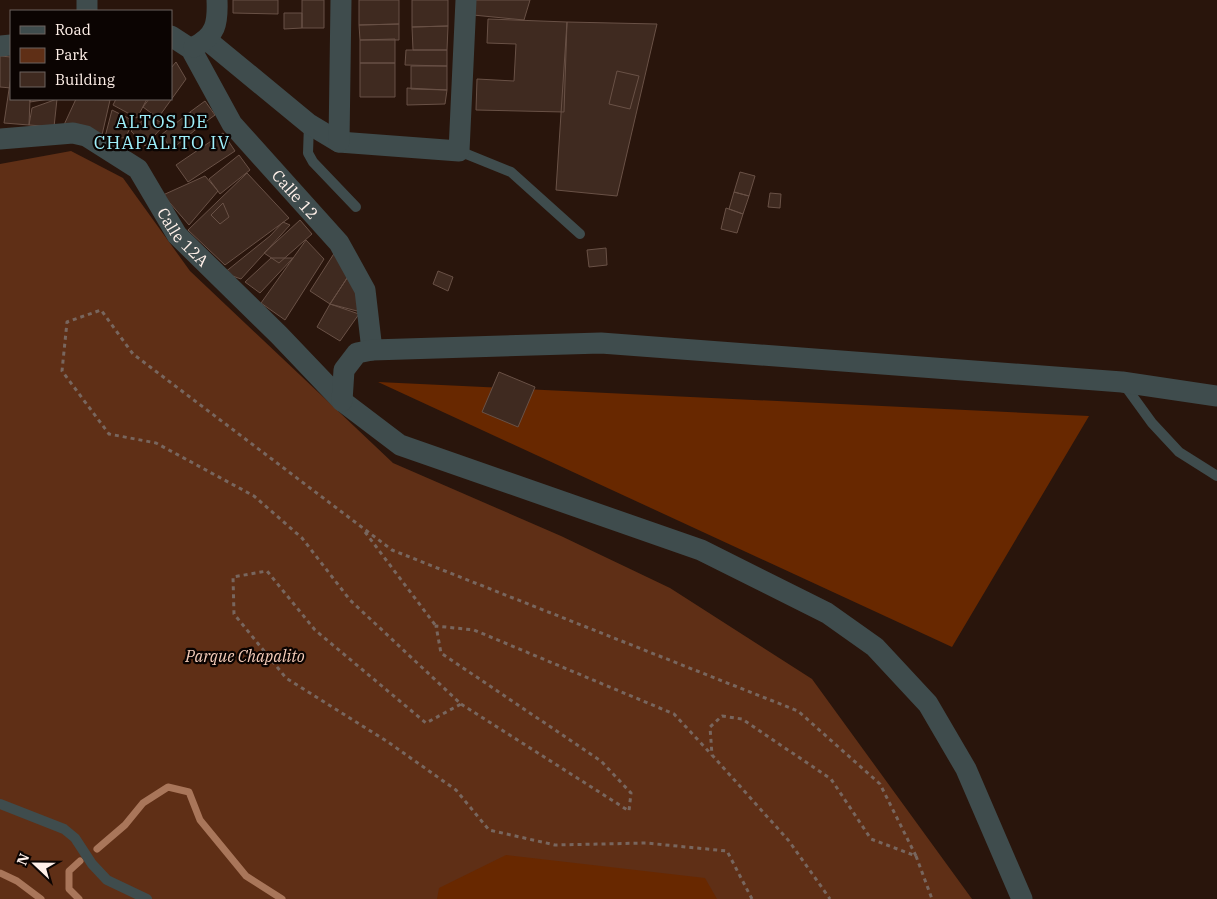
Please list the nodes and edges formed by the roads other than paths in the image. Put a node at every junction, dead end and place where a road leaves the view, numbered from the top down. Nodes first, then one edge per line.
1 (218, 0) edge
2 (340, 0) edge
3 (466, 0) edge
4 (172, 36) edge
5 (199, 44) junction
6 (309, 124) junction
7 (0, 139) edge
8 (339, 142) junction
9 (459, 151) junction
10 (356, 207) dead end
11 (580, 234) dead end
12 (372, 350) junction
13 (1122, 382) junction
14 (1217, 396) edge
15 (342, 401) junction
16 (1217, 476) edge
17 (0, 804) edge
18 (147, 899) edge
19 (1022, 899) edge

1 - 5 street
2 - 8 street
3 - 9 street
4 - 5 street
5 - 6 street
5 - 12 street, Calle 12
6 - 8 street
6 - 10 lane
7 - 15 street, Calle 12A
8 - 9 street
9 - 11 lane
12 - 13 street
12 - 15 street
13 - 14 street
13 - 16 lane
15 - 19 street, Calle 12A
17 - 18 lane

